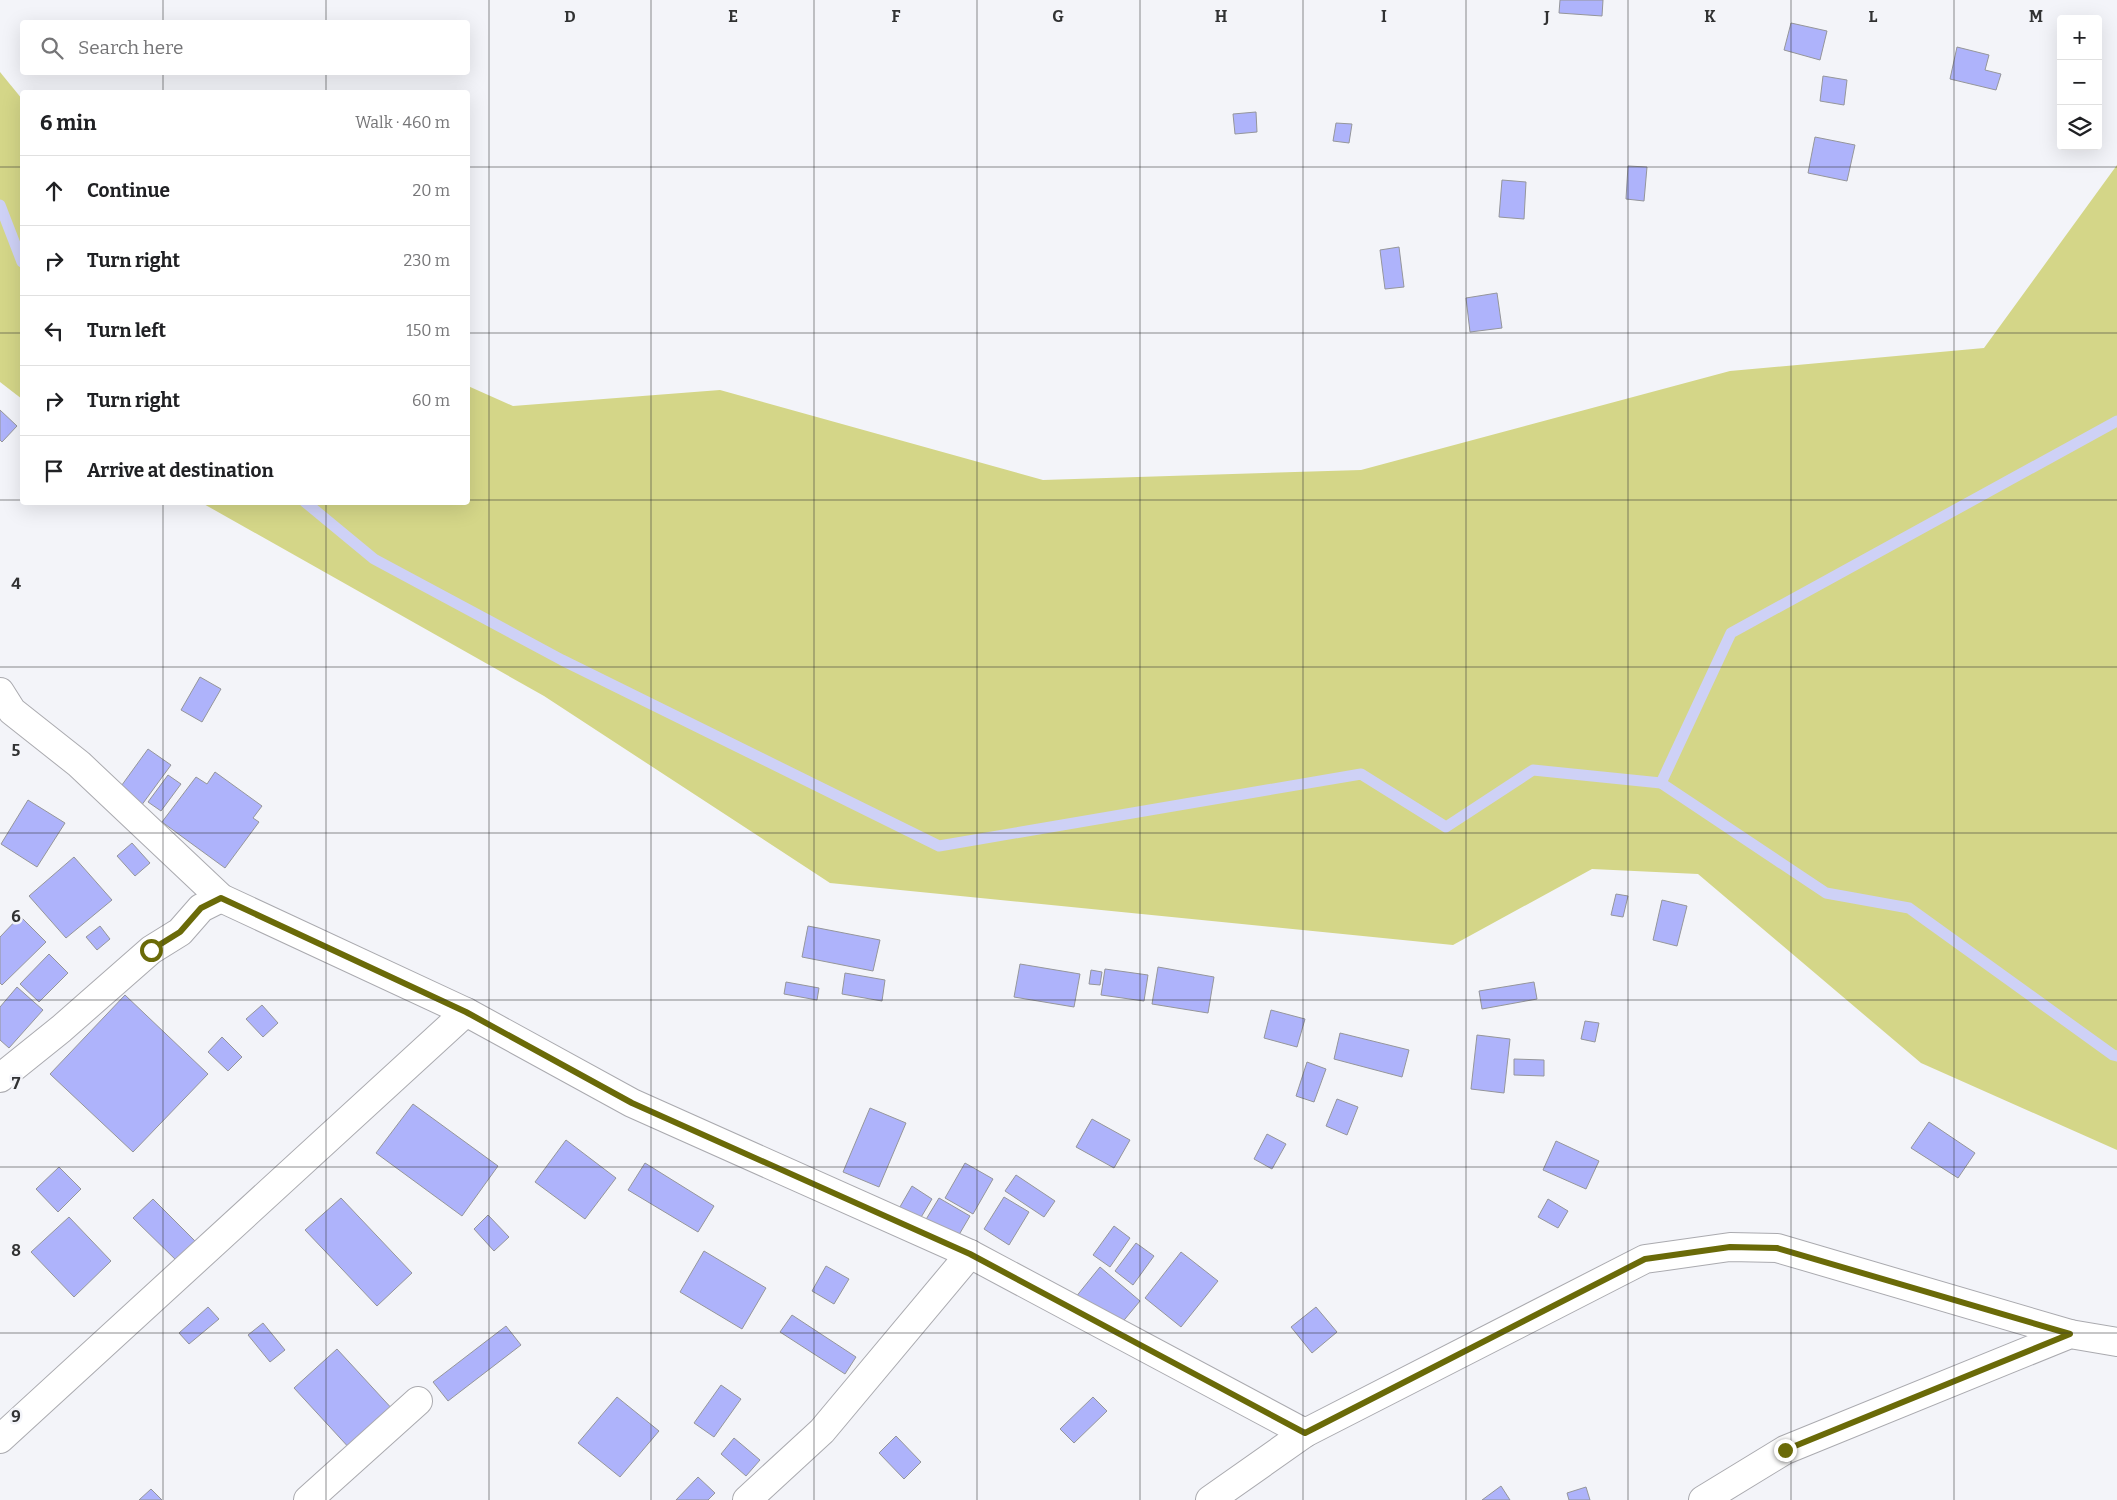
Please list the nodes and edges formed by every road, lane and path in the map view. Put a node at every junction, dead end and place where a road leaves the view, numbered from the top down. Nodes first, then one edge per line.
1 (4, 709) edge
2 (221, 898) junction
3 (466, 1012) junction
4 (5, 1066) edge
5 (970, 1254) junction
6 (2070, 1334) junction
7 (2117, 1342) edge
8 (418, 1401) dead end
9 (1305, 1433) junction
10 (0, 1439) edge
11 (308, 1500) edge
12 (746, 1500) edge
13 (1210, 1500) edge
14 (1703, 1500) edge

1 - 2 street
2 - 3 street
2 - 4 street
3 - 5 street
3 - 10 street
5 - 9 street
5 - 12 street
6 - 7 street
6 - 9 street
6 - 14 street
8 - 11 street
9 - 13 street

